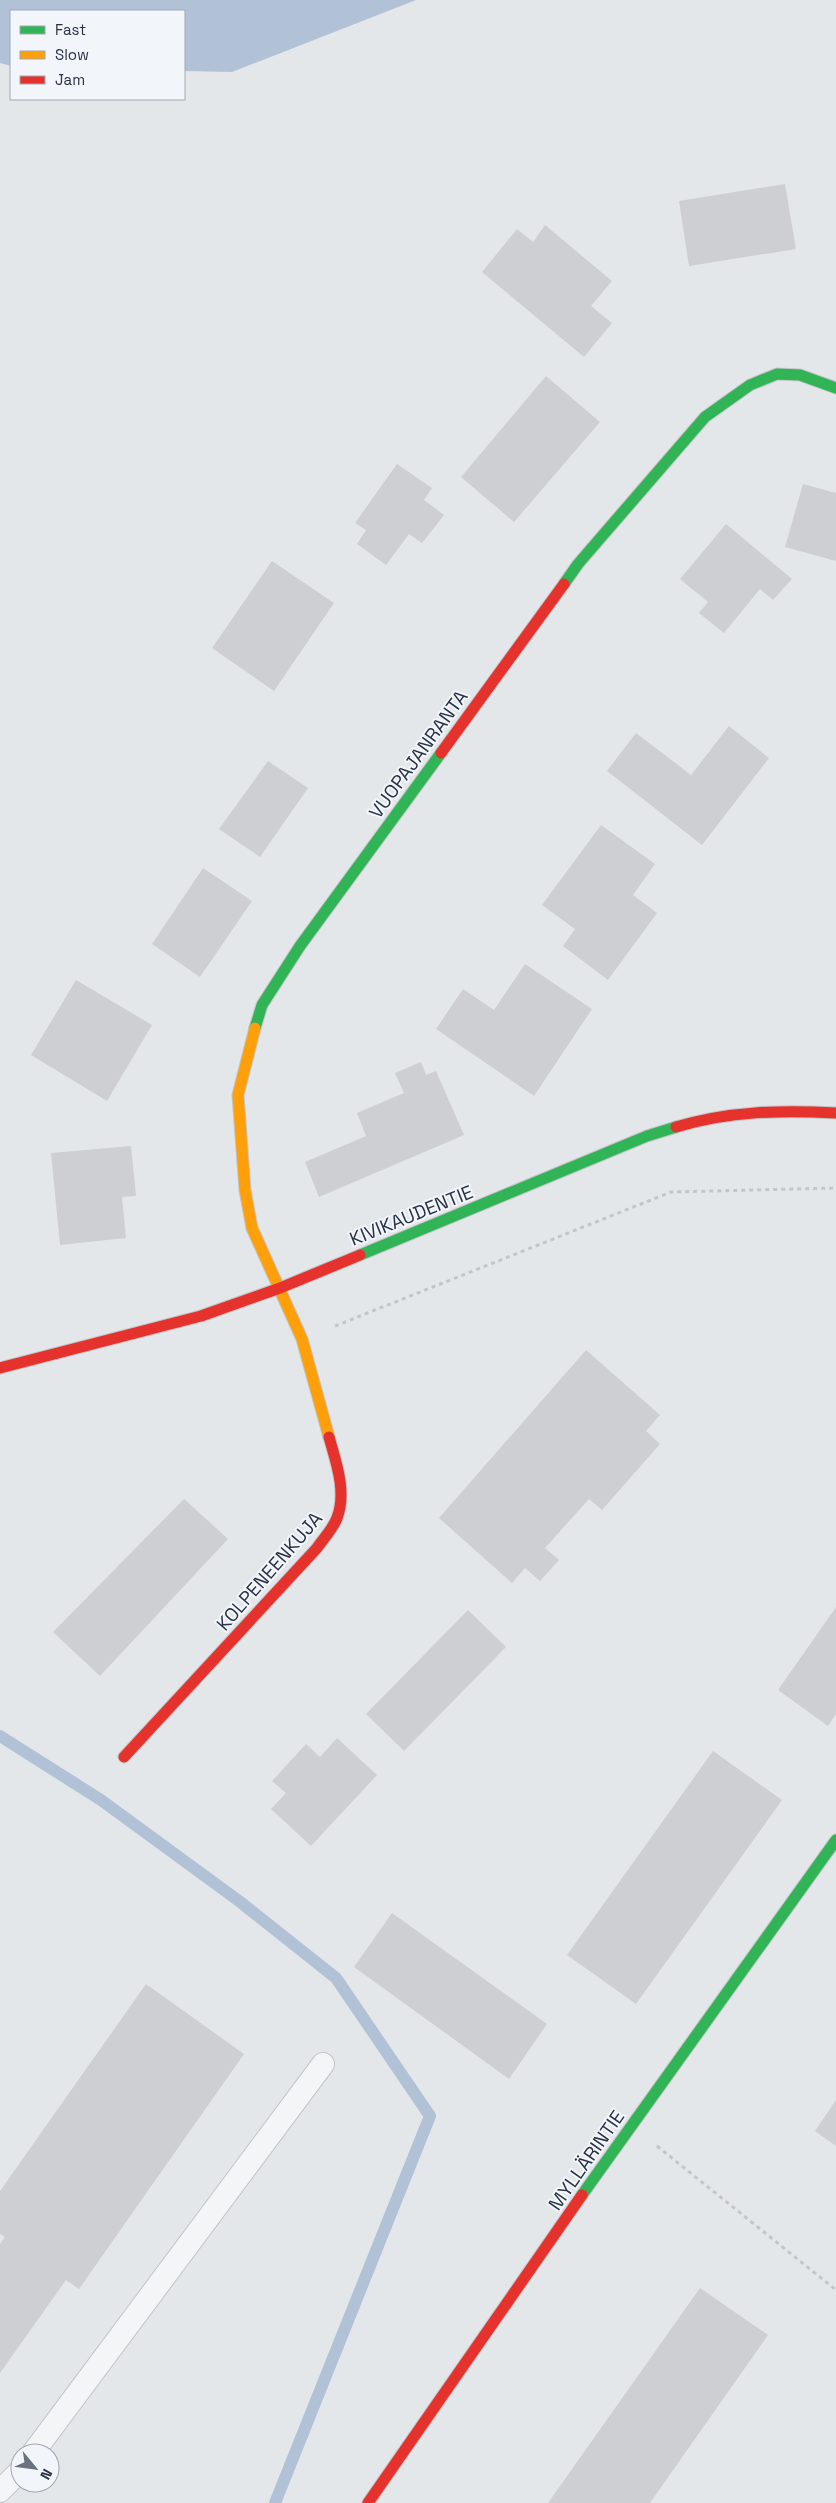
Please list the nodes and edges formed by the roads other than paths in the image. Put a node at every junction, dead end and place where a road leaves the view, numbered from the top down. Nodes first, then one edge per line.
1 (836, 388) edge
2 (836, 1113) edge
3 (280, 1288) junction
4 (0, 1368) edge
5 (124, 1757) dead end
6 (836, 1840) edge
7 (323, 2064) dead end
8 (40, 2443) edge
9 (10, 2481) edge
10 (0, 2491) edge
11 (368, 2503) edge

1 - 3 street, VUOPAJANRANTA
2 - 3 street, KIVIKAUDENTIE
3 - 4 street, KIVIKAUDENTIE
3 - 5 street, KOLPENEENKUJA
6 - 11 street, MYLLÄRINTIE
7 - 8 lane
9 - 10 lane

